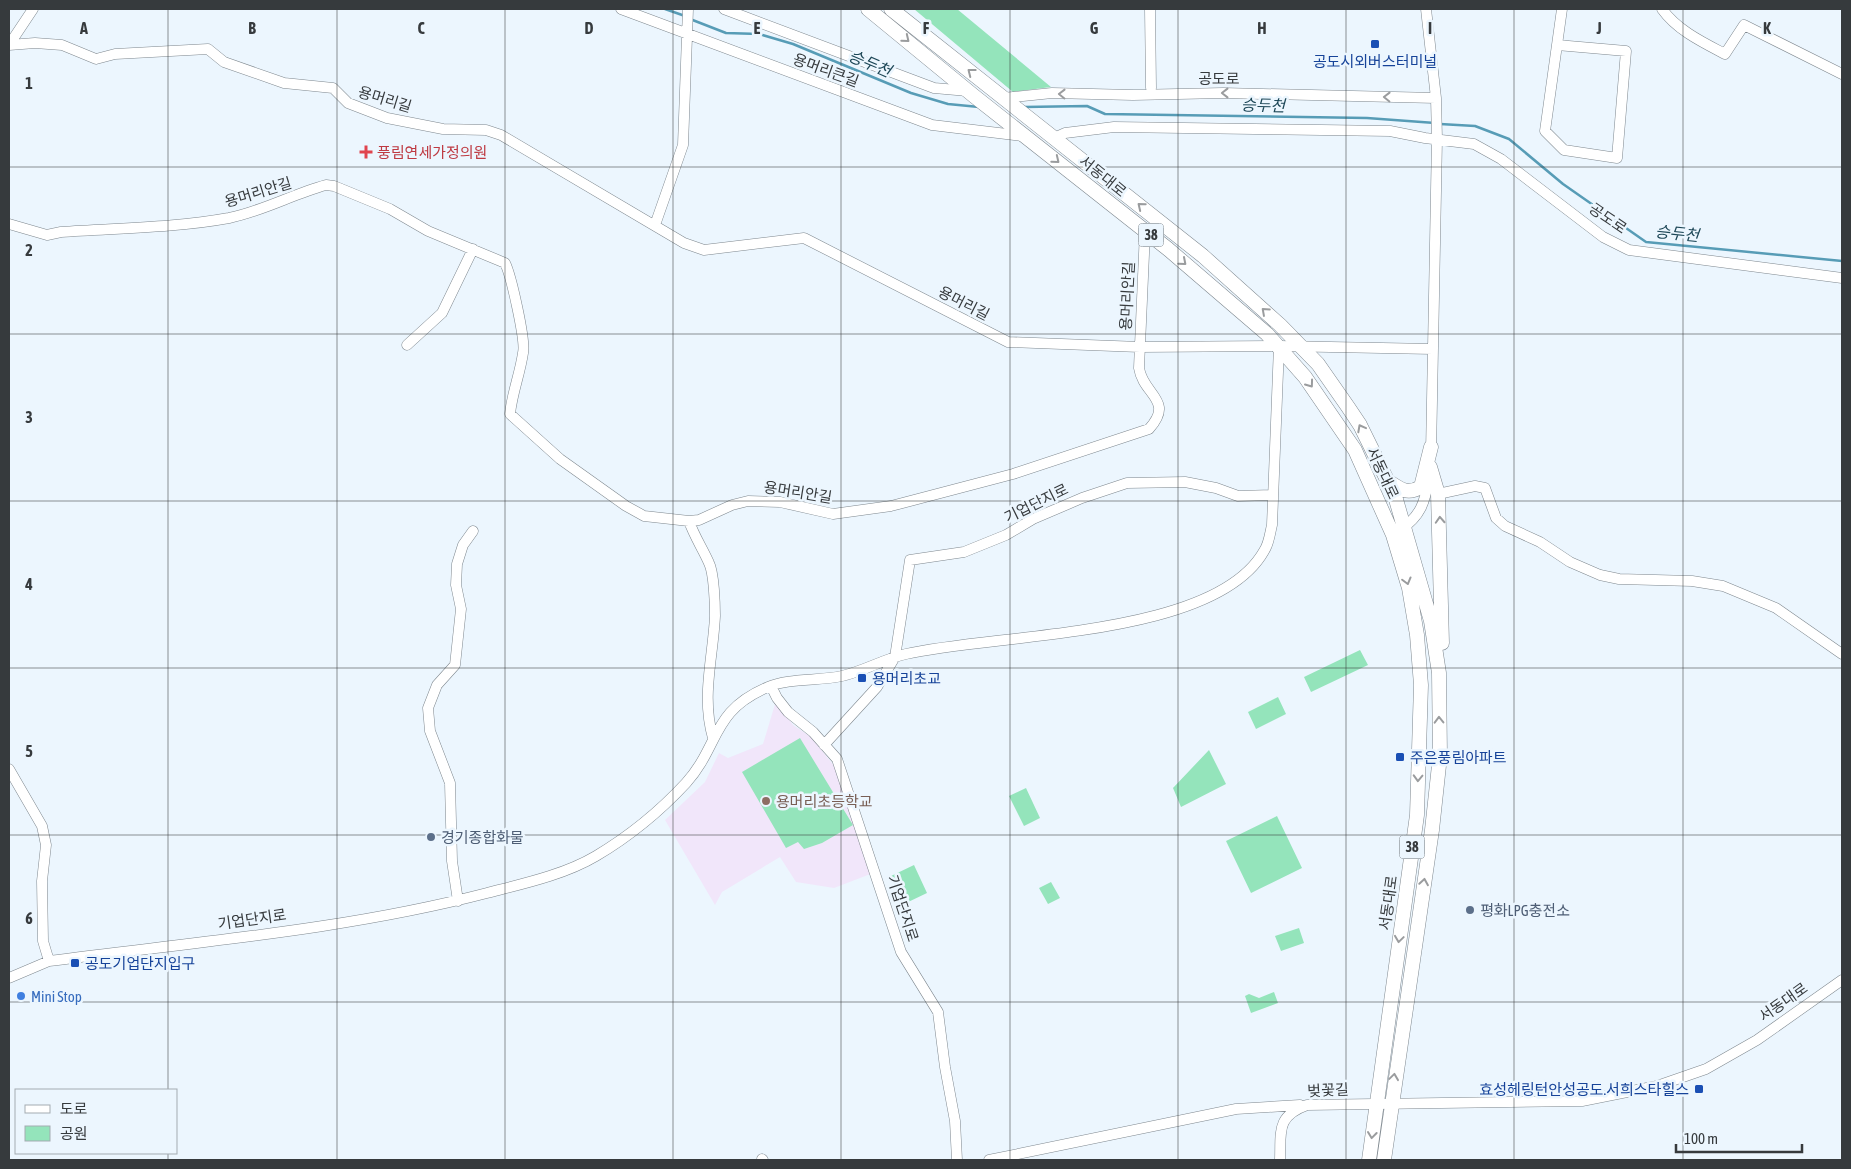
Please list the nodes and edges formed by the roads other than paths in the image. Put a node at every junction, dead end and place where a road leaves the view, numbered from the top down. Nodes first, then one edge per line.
1 (33, 9) edge
2 (621, 9) edge
3 (688, 9) edge
4 (724, 9) edge
5 (868, 9) edge
6 (891, 9) edge
7 (1150, 9) edge
8 (1426, 9) edge
9 (1562, 9) edge
10 (1662, 9) edge
11 (687, 29) junction
12 (1557, 44) junction
13 (9, 45) edge
14 (1842, 74) edge
15 (1151, 88) dead end
16 (971, 94) junction
17 (1006, 100) junction
18 (1436, 103) junction
19 (1022, 133) junction
20 (1050, 135) junction
21 (1437, 136) junction
22 (9, 224) edge
23 (655, 225) junction
24 (1145, 231) junction
25 (473, 249) junction
26 (1842, 278) edge
27 (408, 344) dead end
28 (1279, 346) junction
29 (1299, 346) junction
30 (1140, 347) junction
31 (1433, 349) junction
32 (1431, 447) junction
33 (1430, 467) junction
34 (1387, 480) junction
35 (1438, 494) junction
36 (1273, 495) junction
37 (689, 521) junction
38 (1405, 526) junction
39 (472, 531) dead end
40 (1393, 535) junction
41 (1842, 654) edge
42 (895, 658) junction
43 (1439, 673) junction
44 (771, 686) junction
45 (713, 738) junction
46 (824, 745) junction
47 (9, 769) edge
48 (458, 901) junction
49 (49, 961) junction
50 (9, 978) edge
51 (1842, 980) edge
52 (1391, 1104) junction
53 (1307, 1105) junction
54 (1376, 1105) junction
55 (957, 1160) edge
56 (989, 1160) edge
57 (1280, 1160) edge
58 (1370, 1160) edge
59 (1384, 1160) edge

1 - 13 street
2 - 11 street, 용머리큰길
3 - 11 street
4 - 16 street
5 -> 16 main road, 서동대로 / 38
17 -> 6 main road, 서동대로 / 38
7 - 15 street
8 - 18 street
9 - 12 street
10 - 14 street
11 - 19 street, 용머리큰길
11 - 23 street
12 - 12 street
13 - 23 street, 용머리길
16 - 19 main road, 서동대로 / 38
18 -> 17 street, 공도로
17 - 20 main road, 서동대로 / 38
18 - 21 street
19 -> 24 main road, 서동대로 / 38
20 - 21 street, 공도로
29 -> 20 main road, 서동대로 / 38
21 - 26 street, 공도로
21 - 31 street
22 - 25 street, 용머리안길
23 - 30 street, 용머리길
24 -> 28 main road, 서동대로 / 38
24 - 30 street, 용머리안길
25 - 27 street
25 - 37 street, 용머리안길
28 - 29 street
28 - 30 street, 용머리길
28 - 36 street, 기업단지로
28 -> 40 main road, 서동대로 / 38
29 - 31 street
34 -> 29 main road, 서동대로 / 38
30 - 37 street, 용머리안길
31 - 32 street
32 - 33 street
32 - 34 main road
33 - 35 main road
33 - 38 street
34 - 38 main road, 서동대로 / 38
35 - 41 street
43 -> 35 main road
36 - 42 street, 기업단지로
36 - 42 street, 기업단지로
37 - 45 street
38 - 40 street
38 - 43 main road, 서동대로 / 38
39 - 48 street
40 -> 54 main road, 서동대로 / 38
42 - 44 street, 기업단지로
42 - 46 street
52 -> 43 main road, 서동대로 / 38
44 - 45 street, 기업단지로
44 - 46 street, 기업단지로
45 - 48 street, 기업단지로
46 - 55 street, 기업단지로
47 - 49 street
48 - 49 street, 기업단지로
49 - 50 street, 기업단지로
51 - 52 street, 서동대로
52 - 54 street, 벚꽃길
52 - 59 main road, 서동대로 / 38
53 - 54 street, 벚꽃길
53 - 56 street
53 - 57 street, 벚꽃길
54 -> 58 main road, 서동대로 / 38

